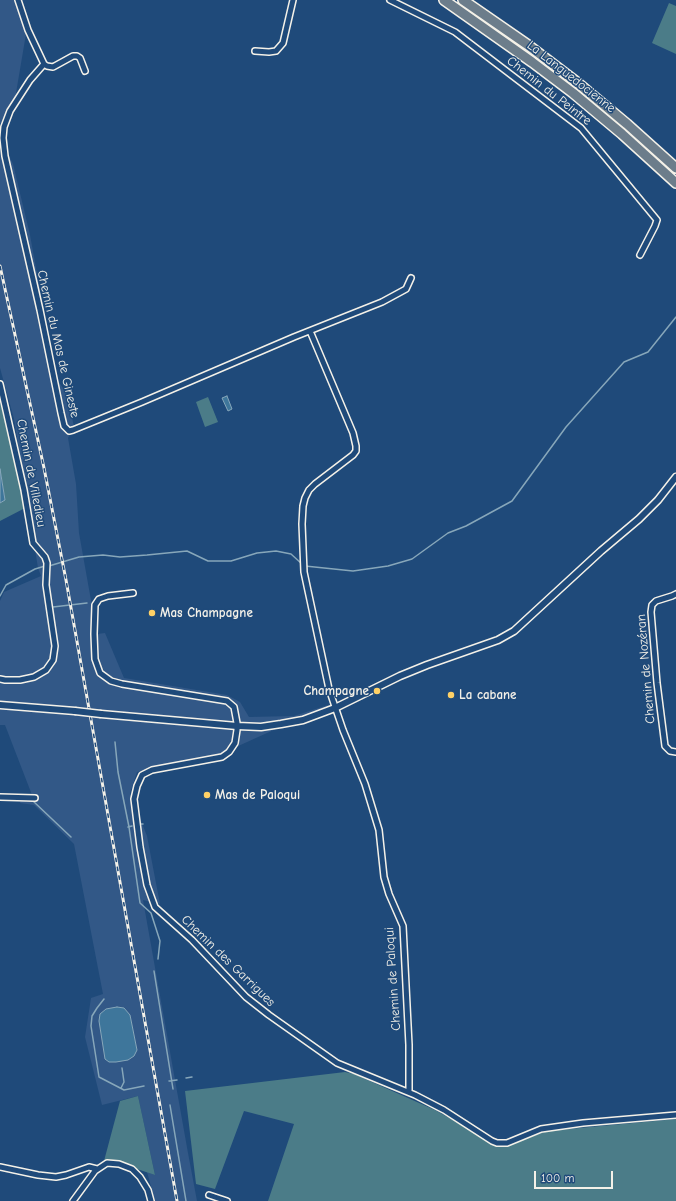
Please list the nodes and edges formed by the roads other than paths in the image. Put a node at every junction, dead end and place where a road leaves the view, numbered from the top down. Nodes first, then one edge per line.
1 (18, 0) edge
2 (293, 0) edge
3 (390, 0) edge
4 (444, 0) edge
5 (463, 0) edge
6 (255, 51) dead end
7 (44, 64) junction
8 (85, 71) dead end
9 (676, 168) edge
10 (676, 183) edge
11 (640, 255) dead end
12 (411, 278) dead end
13 (310, 331) junction
14 (0, 384) edge
15 (676, 477) edge
16 (134, 593) dead end
17 (676, 594) edge
18 (0, 679) edge
19 (0, 705) edge
20 (335, 708) junction
21 (237, 726) junction
22 (676, 752) edge
23 (0, 797) edge
24 (35, 798) dead end
25 (409, 1092) junction
26 (676, 1115) edge
27 (0, 1167) edge
28 (97, 1169) junction
29 (209, 1195) dead end
30 (73, 1201) edge
31 (152, 1201) edge
32 (227, 1201) edge

1 - 7 street
2 - 6 street
3 - 11 street, Chemin du Peintre
4 - 10 highway, La Languedocienne
5 - 9 highway, La Languedocienne
7 - 8 street
7 - 13 street, Chemin du Mas de Gineste
12 - 13 street
13 - 20 street, Chemin de Paloqui
14 - 18 street, Chemin de Villedieu
15 - 20 street
16 - 21 street
17 - 22 street, Chemin de Nozéran
19 - 21 street, bridge
20 - 21 street
20 - 25 street, Chemin de Paloqui
21 - 25 street, Chemin des Garrigues
23 - 24 street
25 - 26 street, Chemin des Garrigues
27 - 28 street
28 - 30 street
28 - 31 street
29 - 32 street

